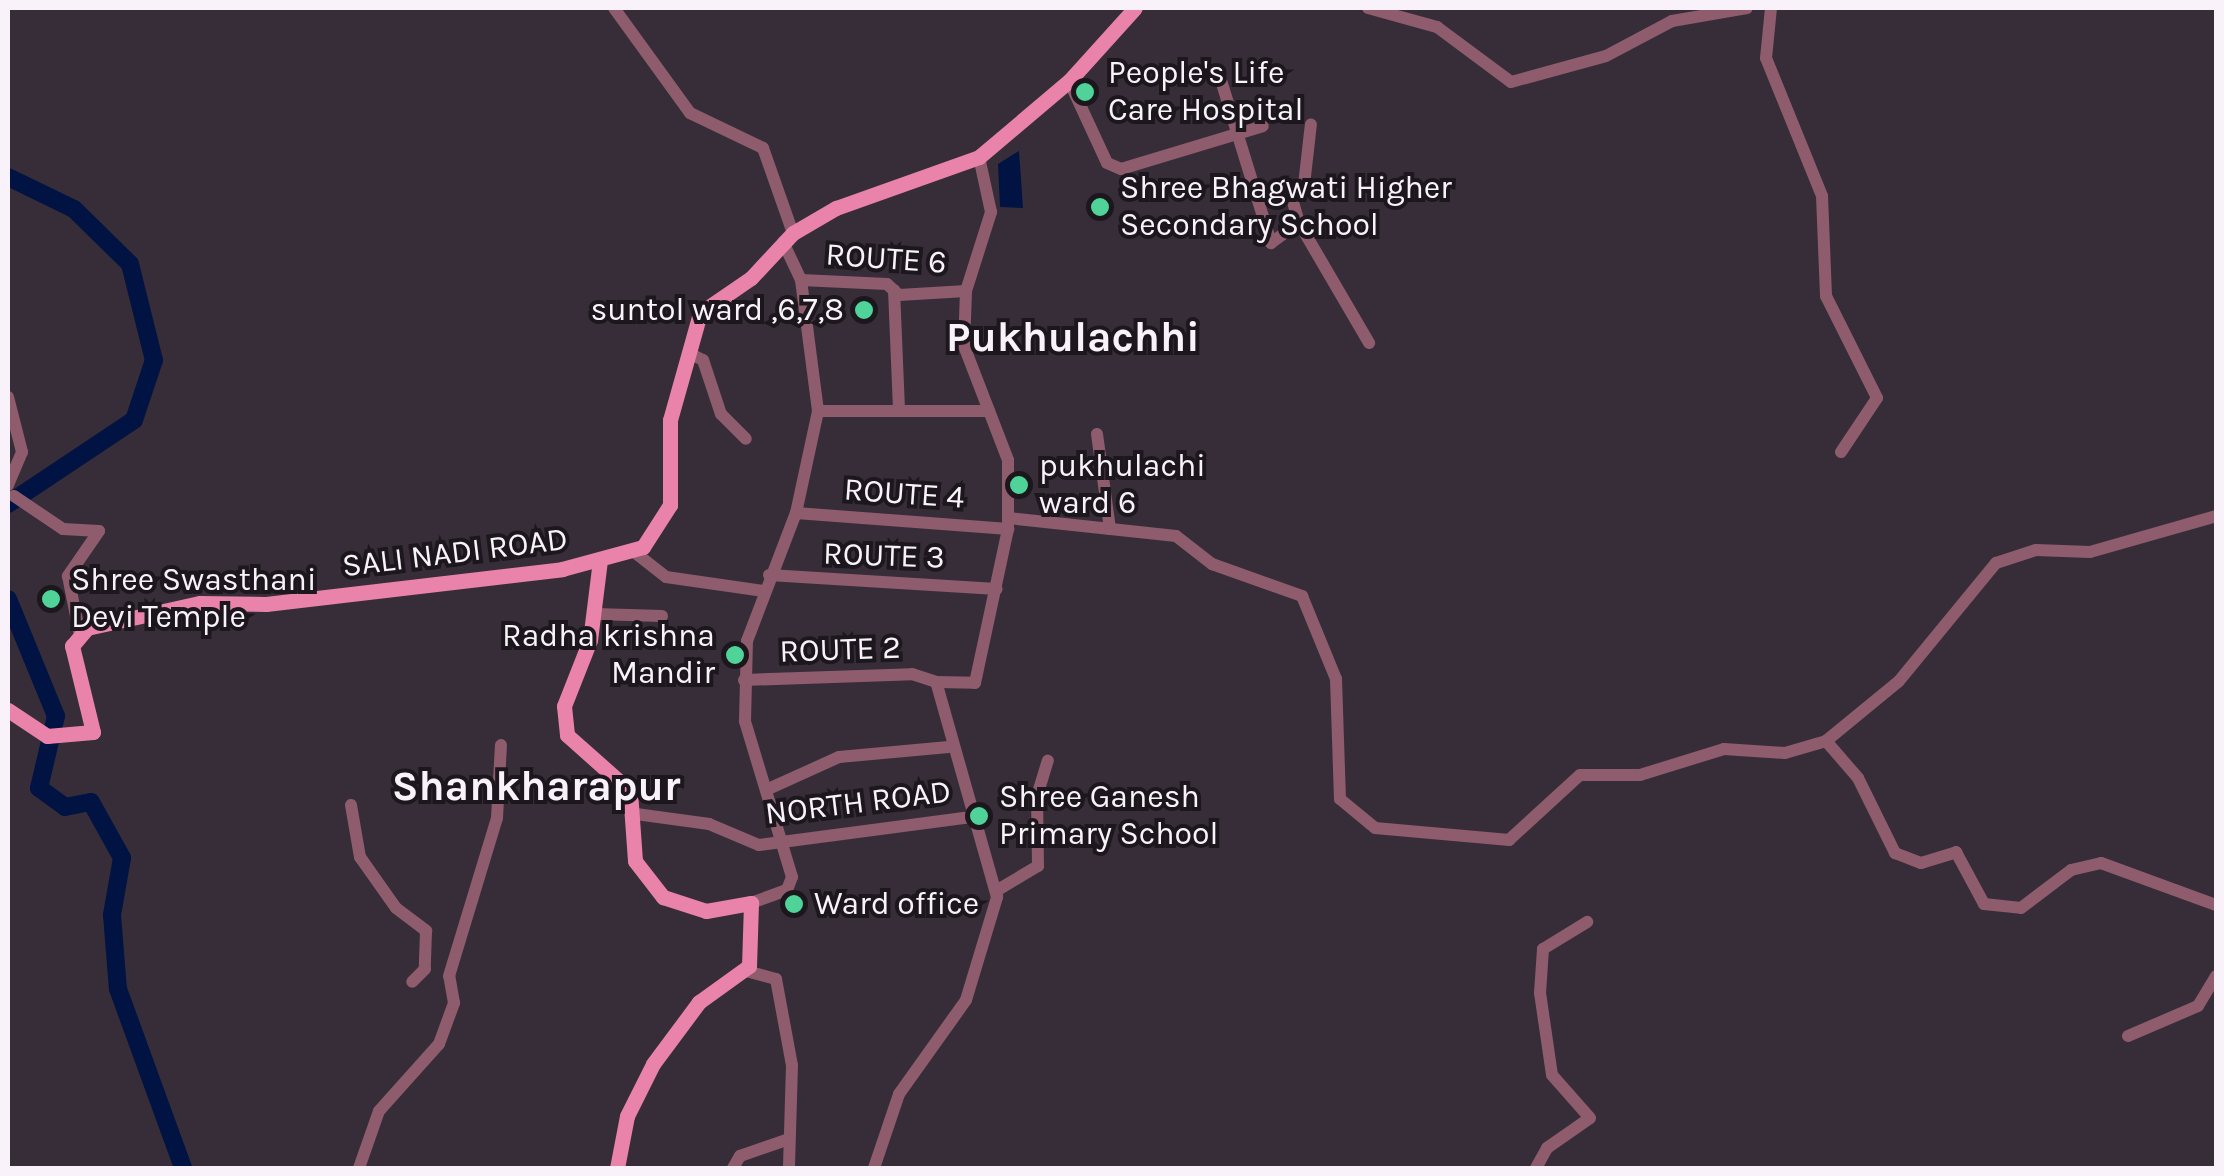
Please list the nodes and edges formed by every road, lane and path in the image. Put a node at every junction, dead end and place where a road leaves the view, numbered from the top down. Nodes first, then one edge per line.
1 (614, 8) edge
2 (1135, 8) edge
3 (1368, 8) edge
4 (1747, 8) edge
5 (1771, 8) edge
6 (1220, 77) dead end
7 (1069, 81) junction
8 (1311, 124) dead end
9 (1263, 126) dead end
10 (1240, 132) junction
11 (979, 157) junction
12 (1300, 222) junction
13 (788, 238) junction
14 (801, 280) junction
15 (894, 290) junction
16 (966, 291) junction
17 (1369, 342) dead end
18 (690, 353) junction
19 (8, 397) edge
20 (818, 411) junction
21 (900, 411) junction
22 (989, 411) junction
23 (1097, 434) dead end
24 (746, 439) dead end
25 (1841, 452) dead end
26 (11, 491) edge
27 (796, 513) junction
28 (2216, 516) edge
29 (1008, 523) junction
30 (1110, 529) junction
31 (634, 551) junction
32 (600, 560) junction
33 (769, 576) junction
34 (997, 589) junction
35 (764, 591) junction
36 (595, 614) junction
37 (662, 616) dead end
38 (79, 631) junction
39 (744, 680) junction
40 (936, 682) junction
41 (8, 710) edge
42 (1826, 741) junction
43 (501, 745) dead end
44 (949, 747) junction
45 (1048, 761) dead end
46 (766, 790) junction
47 (351, 805) dead end
48 (636, 814) junction
49 (971, 817) junction
50 (780, 843) junction
51 (996, 891) junction
52 (751, 902) junction
53 (2216, 905) edge
54 (1587, 922) dead end
55 (746, 971) junction
56 (2216, 976) edge
57 (412, 982) dead end
58 (2128, 1036) dead end
59 (789, 1139) junction
60 (359, 1168) edge
61 (617, 1168) edge
62 (732, 1168) edge
63 (790, 1168) edge
64 (874, 1168) edge
65 (1536, 1168) edge

1 - 13 street
2 - 7 main road
3 - 4 street
5 - 25 street
6 - 10 street
7 - 10 street
7 - 11 main road
8 - 12 street
9 - 10 street
10 - 12 street
11 - 13 main road
11 - 16 street
12 - 17 street
13 - 14 street
13 - 18 main road
14 - 15 street, ROUTE 6
14 - 20 street
15 - 16 street, ROUTE 6
15 - 21 street
16 - 22 street
18 - 24 street
18 - 31 main road
19 - 26 street
20 - 21 street
20 - 27 street
21 - 22 street
22 - 29 street
23 - 30 street
26 - 38 street
27 - 29 street, ROUTE 4
27 - 33 street
28 - 42 street
29 - 30 street, ROUTE 4
29 - 34 street
30 - 42 street, ROUTE 4
31 - 32 main road
31 - 35 street
32 - 36 main road, SALI NADI ROAD
32 - 38 main road, SALI NADI ROAD
33 - 34 street, ROUTE 3
33 - 35 street
34 - 40 street
35 - 39 street
36 - 37 street
36 - 48 main road, SALI NADI ROAD
38 - 41 main road
39 - 40 street, ROUTE 2
39 - 46 street
40 - 44 street
42 - 53 street
43 - 60 street
44 - 46 street
44 - 49 street
45 - 51 street
46 - 50 street
47 - 57 street
48 - 50 street, NORTH ROAD
48 - 52 main road, SALI NADI ROAD
49 - 50 street, NORTH ROAD
49 - 51 street
50 - 52 street
51 - 64 street
52 - 55 main road
54 - 65 street
55 - 59 street
55 - 61 main road
56 - 58 street
59 - 62 street
59 - 63 street

